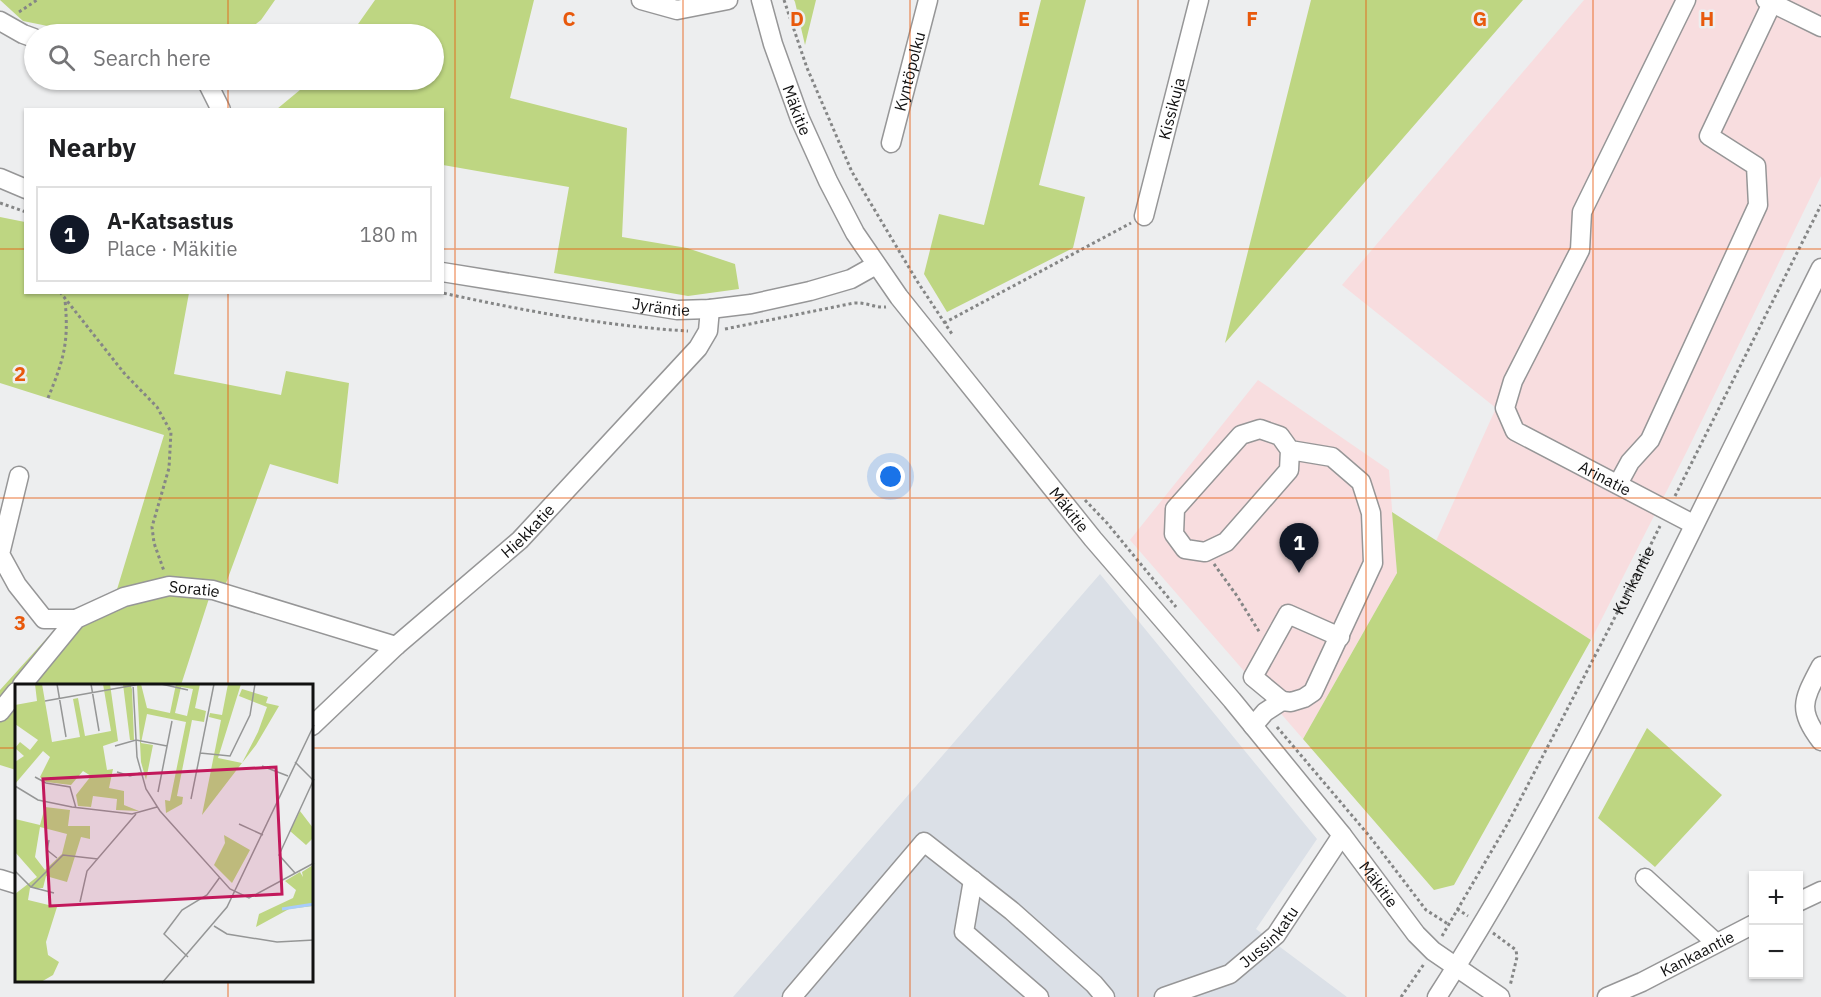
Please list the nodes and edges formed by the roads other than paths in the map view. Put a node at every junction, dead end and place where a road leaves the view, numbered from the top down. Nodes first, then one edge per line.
1 (641, 0) edge
2 (728, 0) edge
3 (761, 0) edge
4 (928, 0) edge
5 (1199, 0) edge
6 (1686, 0) edge
7 (1769, 1) edge
8 (0, 21) edge
9 (1821, 27) edge
10 (24, 34) edge
11 (211, 90) edge
12 (220, 108) edge
13 (891, 143) dead end
14 (0, 178) edge
15 (24, 188) edge
16 (1144, 216) road end
17 (876, 265) junction
18 (1821, 268) edge
19 (444, 272) edge
20 (710, 309) junction
21 (1290, 450) junction
22 (19, 476) dead end
23 (1618, 484) junction
24 (1693, 524) junction
25 (76, 620) junction
26 (1340, 637) junction
27 (396, 646) junction
28 (1821, 666) edge
29 (1253, 677) junction
30 (23, 684) edge
31 (15, 693) edge
32 (1232, 700) junction
33 (1282, 701) junction
34 (0, 712) edge
35 (314, 724) edge
36 (1253, 726) junction
37 (1821, 741) edge
38 (1342, 835) junction
39 (1644, 878) dead end
40 (0, 879) edge
41 (973, 880) junction
42 (15, 884) edge
43 (1821, 891) edge
44 (1803, 900) edge
45 (1752, 925) edge
46 (1715, 942) junction
47 (1456, 968) junction
48 (1505, 992) edge
49 (792, 997) edge
50 (1039, 997) edge
51 (1105, 997) edge
52 (1164, 997) edge
53 (1437, 997) edge
54 (1607, 997) edge

1 - 2 street
3 - 17 street, Mäkitie
4 - 13 street, Kyntöpolku
5 - 16 street, Kissikuja
6 - 23 street, Arinatie
7 - 9 street
7 - 23 street
8 - 10 street
11 - 12 street
14 - 15 street
17 - 20 street, Jyräntie
17 - 32 street, Mäkitie
18 - 24 street, Kurikantie
19 - 20 street, Jyräntie
20 - 27 street, Hiekkatie
21 - 21 street
21 - 26 street
22 - 25 street
23 - 24 street, Arinatie
24 - 47 street, Kurikantie
25 - 27 street, Soratie
25 - 30 street, Soratie
26 - 29 street
26 - 33 street
27 - 35 street, Hiekkatie
28 - 37 street
29 - 32 street
29 - 33 street
31 - 34 street
32 - 36 street, Mäkitie
33 - 36 street
36 - 38 street, Mäkitie
38 - 47 street, Mäkitie
38 - 52 street, Jussinkatu
39 - 46 street
40 - 42 street
41 - 49 street
41 - 50 street
41 - 51 street
43 - 44 street
45 - 46 street, Kankaantie
46 - 54 street, Kankaantie
47 - 48 street
47 - 53 street, Kurikantie

